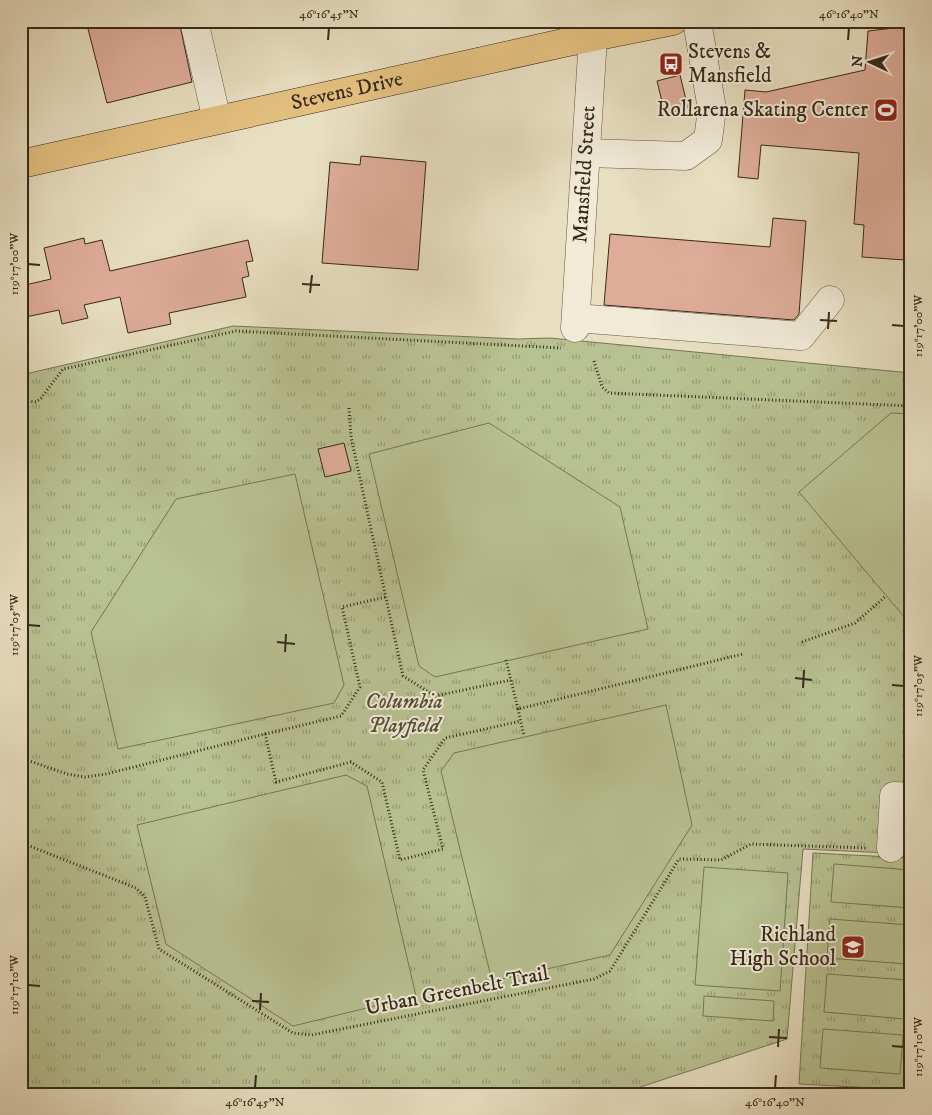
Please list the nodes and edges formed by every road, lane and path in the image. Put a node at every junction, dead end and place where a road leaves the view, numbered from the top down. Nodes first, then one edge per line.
1 (194, 21) edge
2 (673, 21) edge
3 (697, 21) edge
4 (593, 29) edge
5 (217, 120) junction
6 (586, 154) junction
7 (21, 164) edge
8 (830, 300) dead end
9 (572, 331) junction
10 (594, 361) dead end
11 (21, 400) edge
12 (911, 406) edge
13 (349, 408) dead end
14 (886, 596) dead end
15 (386, 597) junction
16 (802, 642) dead end
17 (743, 654) dead end
18 (506, 660) dead end
19 (511, 680) junction
20 (518, 710) junction
21 (521, 721) junction
22 (265, 734) junction
23 (524, 736) dead end
24 (21, 758) edge
25 (911, 797) edge
26 (21, 837) edge
27 (27, 845) junction
28 (891, 848) joint
29 (21, 913) edge

1 - 5 street
2 - 4 main road, Stevens Drive
3 - 6 street
4 - 5 main road, Stevens Drive
4 - 6 street, Mansfield Street
5 - 7 main road, Stevens Drive
6 - 9 street, Mansfield Street
8 - 9 street
9 - 11 path
10 - 12 path
13 - 15 path
14 - 16 path
15 - 19 path
15 - 22 path
17 - 20 path
18 - 19 path
19 - 20 path
20 - 21 path
21 - 22 path
21 - 23 path
22 - 24 path
25 - 28 street
26 - 27 path
27 - 28 path, Urban Greenbelt Trail
27 - 29 path

